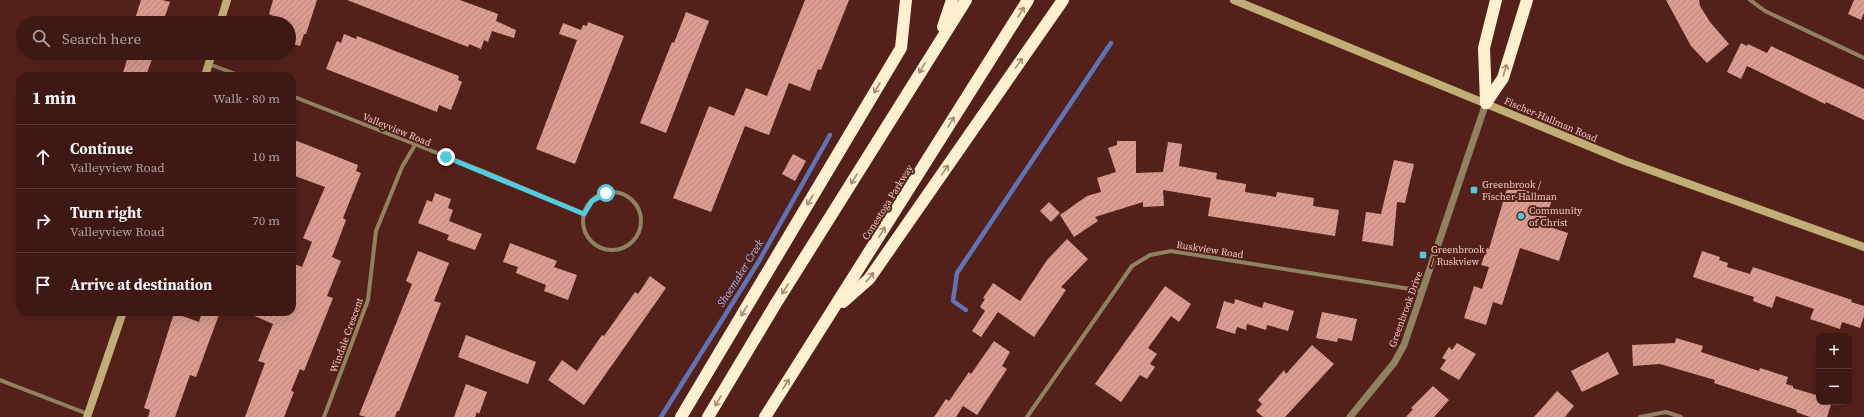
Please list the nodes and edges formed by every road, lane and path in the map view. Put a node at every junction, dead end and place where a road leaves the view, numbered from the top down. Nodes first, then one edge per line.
1 (227, 0) edge
2 (906, 0) edge
3 (952, 0) edge
4 (966, 0) edge
5 (1028, 0) edge
6 (1063, 0) edge
7 (1234, 0) edge
8 (1496, 0) edge
9 (1526, 0) edge
10 (1750, 0) edge
11 (222, 16) edge
12 (937, 44) junction
13 (1864, 58) edge
14 (210, 60) edge
15 (209, 64) junction
16 (206, 72) edge
17 (230, 72) edge
18 (296, 98) edge
19 (1486, 103) junction
20 (415, 145) junction
21 (584, 214) junction
22 (1864, 247) edge
23 (1423, 291) junction
24 (832, 313) junction
25 (122, 316) edge
26 (0, 380) edge
27 (87, 416) edge
28 (324, 417) edge
29 (681, 417) edge
30 (708, 417) edge
31 (765, 417) edge
32 (1027, 417) edge
33 (1350, 417) edge
34 (1640, 417) edge
35 (1682, 417) edge

1 - 11 main road
2 -> 29 highway
3 - 12 highway
4 - 12 highway
24 -> 5 highway, Conestoga Parkway
24 -> 6 highway
7 - 19 main road, Fischer-Hallman Road
8 - 19 highway
19 -> 9 highway
10 - 13 street
12 -> 30 highway
14 - 15 main road
15 - 16 main road
15 - 17 street
18 - 20 street, Valleyview Road
19 - 22 main road, Fischer-Hallman Road
19 - 23 street, Greenbrook Drive
20 - 21 street, Valleyview Road
20 - 28 street, Windale Crescent
21 - 21 street
23 - 32 street, Ruskview Road
23 - 33 street, Greenbrook Drive
31 -> 24 highway, Conestoga Parkway
25 - 27 main road
26 - 27 street
34 - 35 street

